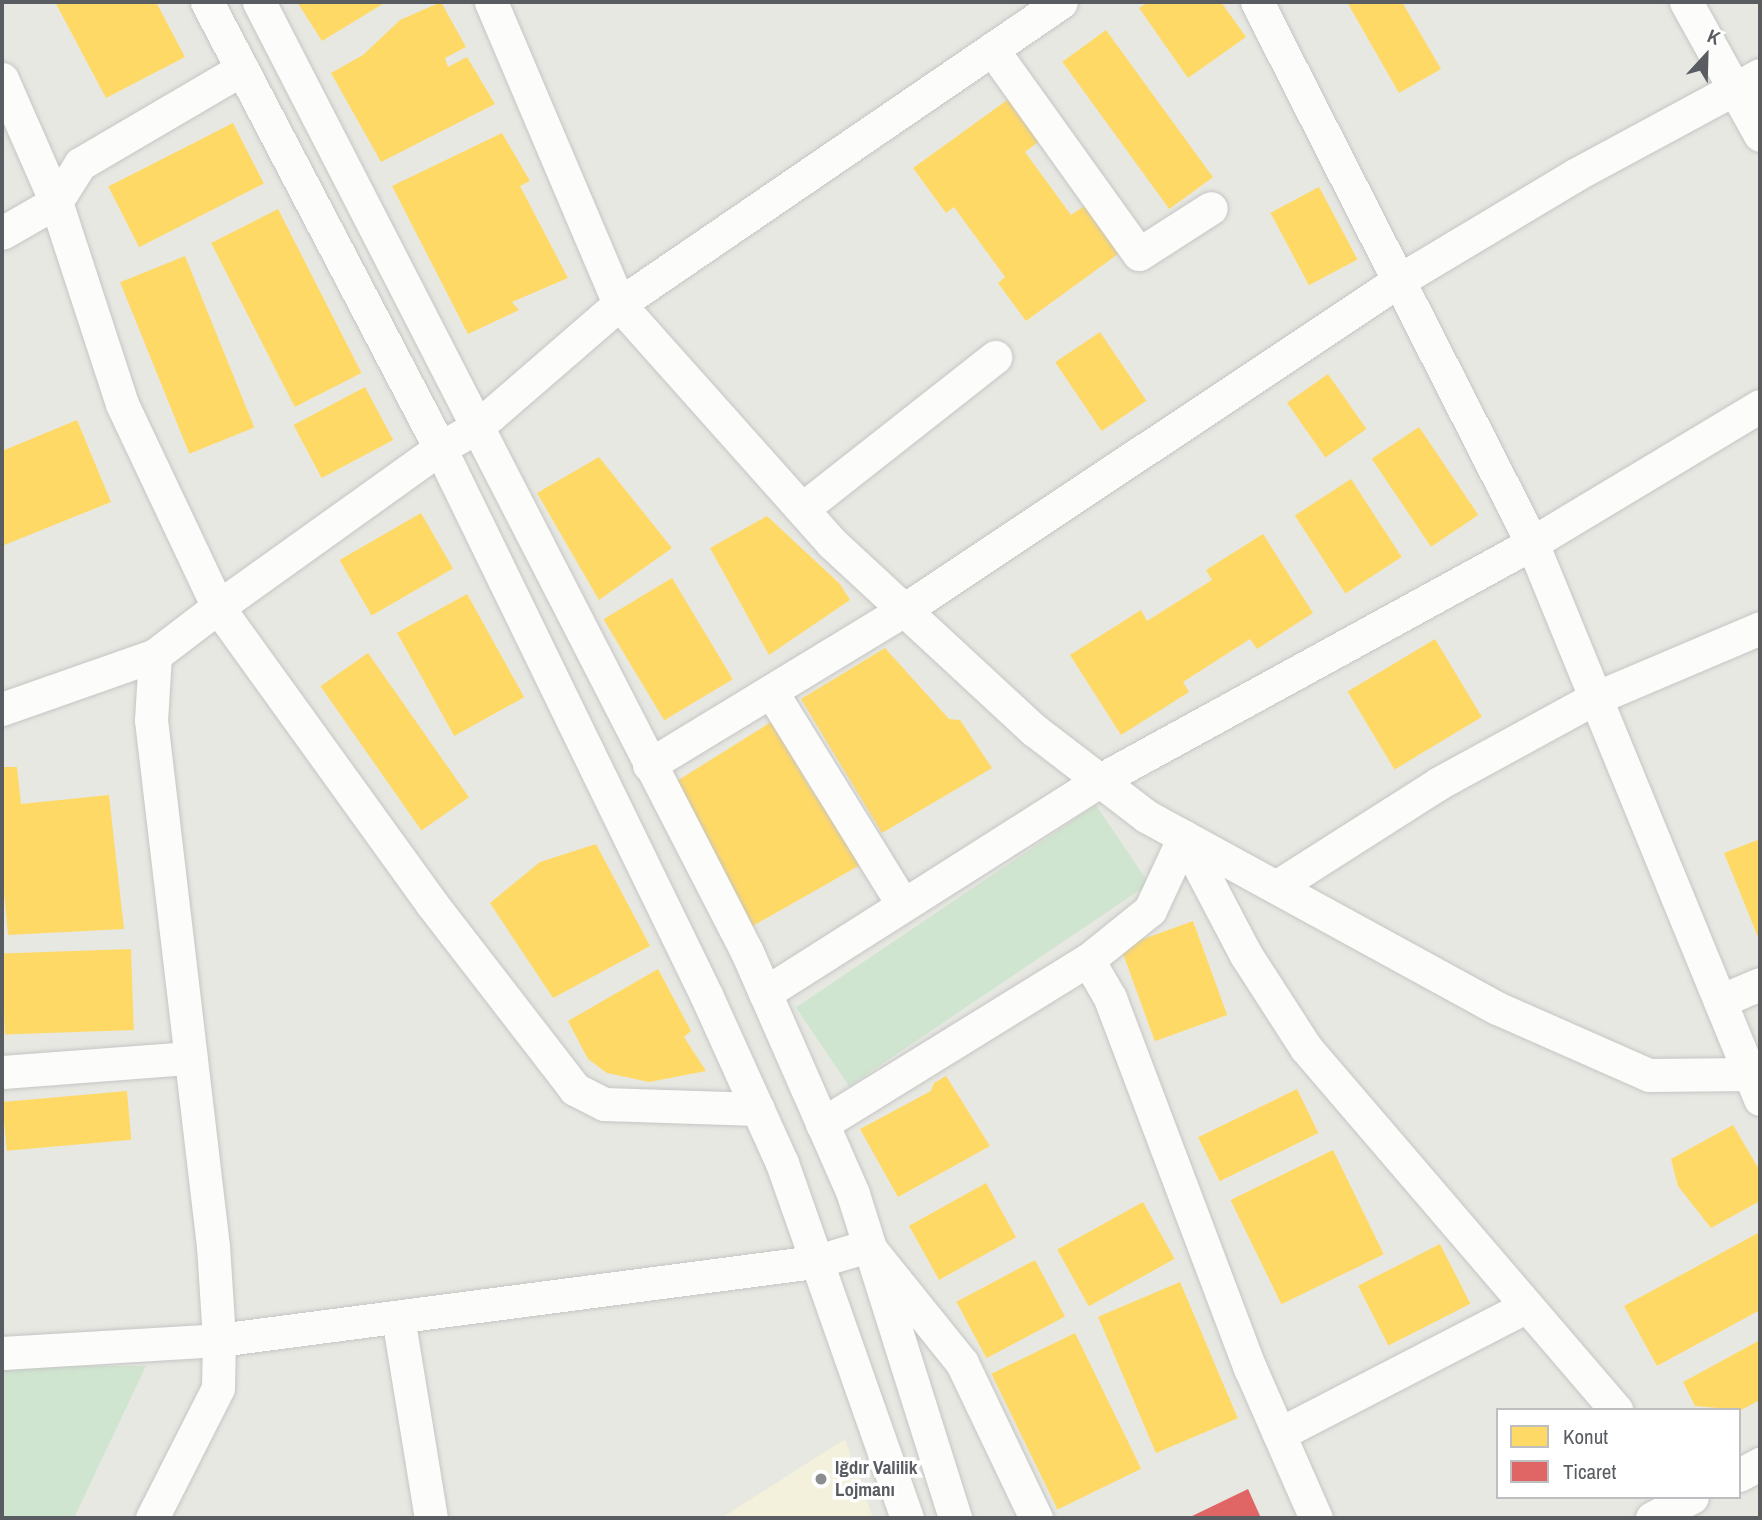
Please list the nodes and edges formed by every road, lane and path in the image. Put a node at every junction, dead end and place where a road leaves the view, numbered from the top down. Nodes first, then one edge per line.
1 (207, 2) edge
2 (259, 2) edge
3 (491, 2) edge
4 (1256, 2) edge
5 (1686, 2) edge
6 (1053, 4) edge
7 (992, 49) junction
8 (242, 69) junction
9 (2, 79) edge
10 (1748, 81) edge
11 (1760, 135) edge
12 (56, 202) junction
13 (1211, 208) dead end
14 (2, 233) edge
15 (1398, 281) junction
16 (619, 304) junction
17 (995, 357) dead end
18 (1760, 406) edge
19 (477, 427) junction
20 (440, 448) junction
21 (802, 509) junction
22 (1532, 543) junction
23 (218, 607) junction
24 (904, 610) junction
25 (1760, 628) edge
26 (155, 655) junction
27 (771, 691) junction
28 (1593, 699) junction
29 (2, 709) edge
30 (649, 765) junction
31 (1100, 780) junction
32 (1184, 837) junction
33 (1276, 887) junction
34 (902, 905) junction
35 (1088, 960) junction
36 (1760, 984) edge
37 (765, 993) junction
38 (1720, 1002) junction
39 (190, 1058) junction
40 (2, 1072) edge
41 (1755, 1086) edge
42 (758, 1109) junction
43 (822, 1124) junction
44 (869, 1246) junction
45 (814, 1262) junction
46 (1525, 1307) junction
47 (398, 1317) junction
48 (219, 1340) junction
49 (2, 1353) edge
50 (1614, 1408) edge
51 (1279, 1434) junction
52 (1760, 1464) edge
53 (1741, 1474) edge
54 (1689, 1499) edge
55 (1694, 1499) edge
56 (152, 1518) edge
57 (431, 1518) edge
58 (907, 1518) edge
59 (955, 1518) edge
60 (1035, 1518) edge
61 (1317, 1518) edge
62 (1652, 1518) edge
63 (1704, 1518) edge

1 - 8 street
2 - 19 street
3 - 16 street
4 - 15 street
5 - 10 street
6 - 7 street
7 - 13 street
7 - 16 street
8 - 12 street
8 - 20 street
9 - 12 street
10 - 11 street
10 - 15 street
12 - 14 street
12 - 23 street
15 - 22 street
15 - 24 street
16 - 19 street
16 - 21 street
17 - 21 street
18 - 22 street
19 - 20 street
19 - 30 street
20 - 23 street
20 - 42 street
21 - 24 street
22 - 28 street
22 - 31 street
23 - 26 street
23 - 42 street
24 - 27 street
24 - 31 street
25 - 28 street
26 - 29 street
26 - 39 street
27 - 30 street
27 - 34 street
28 - 33 street
28 - 38 street
30 - 37 street
31 - 32 street
31 - 34 street
32 - 33 street
32 - 35 street
32 - 46 street
33 - 41 street
34 - 37 street
35 - 43 street
35 - 51 street
36 - 38 street
37 - 43 street
38 - 41 street
39 - 40 street
39 - 48 street
42 - 45 street
43 - 44 street
44 - 45 street
44 - 59 street
44 - 60 street
45 - 47 street
45 - 58 street
46 - 50 street
46 - 51 street
47 - 48 street
47 - 57 street
48 - 49 street
48 - 56 street
51 - 61 street
52 - 53 street
54 - 62 street
55 - 63 street

